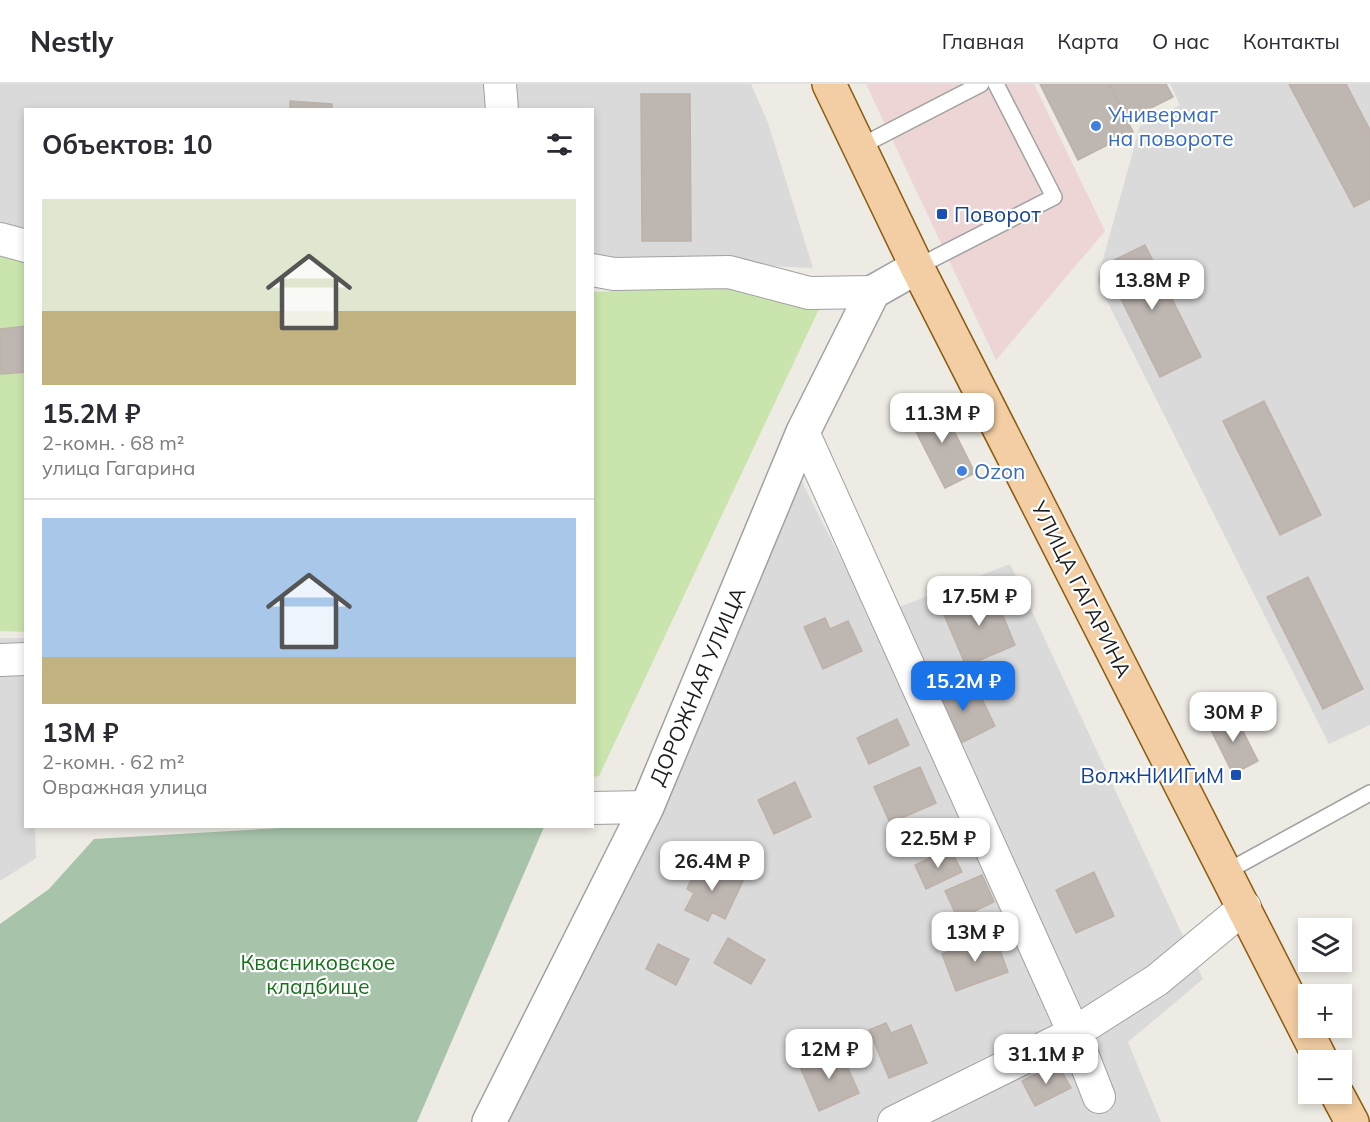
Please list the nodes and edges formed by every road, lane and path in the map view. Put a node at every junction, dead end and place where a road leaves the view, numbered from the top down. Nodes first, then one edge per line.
1 (500, 84) edge
2 (829, 84) edge
3 (981, 84) edge
4 (996, 84) edge
5 (502, 108) edge
6 (859, 147) junction
7 (0, 239) edge
8 (24, 245) edge
9 (917, 267) junction
10 (594, 270) edge
11 (873, 292) junction
12 (803, 432) junction
13 (24, 659) edge
14 (0, 660) edge
15 (1370, 793) edge
16 (647, 807) junction
17 (594, 808) edge
18 (1226, 872) junction
19 (1245, 907) junction
20 (1074, 1033) junction
21 (1316, 1050) edge
22 (1099, 1097) dead end
23 (1342, 1104) edge
24 (489, 1122) edge
25 (894, 1122) edge
26 (1352, 1122) edge

1 - 5 street
2 - 6 main road, УЛИЦА ГАГАРИНА
3 - 6 lane
4 - 9 lane
6 - 9 main road, УЛИЦА ГАГАРИНА
7 - 8 street
9 - 11 street
9 - 18 main road, УЛИЦА ГАГАРИНА
10 - 11 street
11 - 12 street, ДОРОЖНАЯ УЛИЦА
12 - 16 street, ДОРОЖНАЯ УЛИЦА
12 - 20 street
13 - 14 street
15 - 18 lane
16 - 17 street
16 - 24 street, ДОРОЖНАЯ УЛИЦА
18 - 19 main road, УЛИЦА ГАГАРИНА
19 - 20 street
19 - 21 main road, УЛИЦА ГАГАРИНА
20 - 22 street
20 - 25 street
23 - 26 main road

